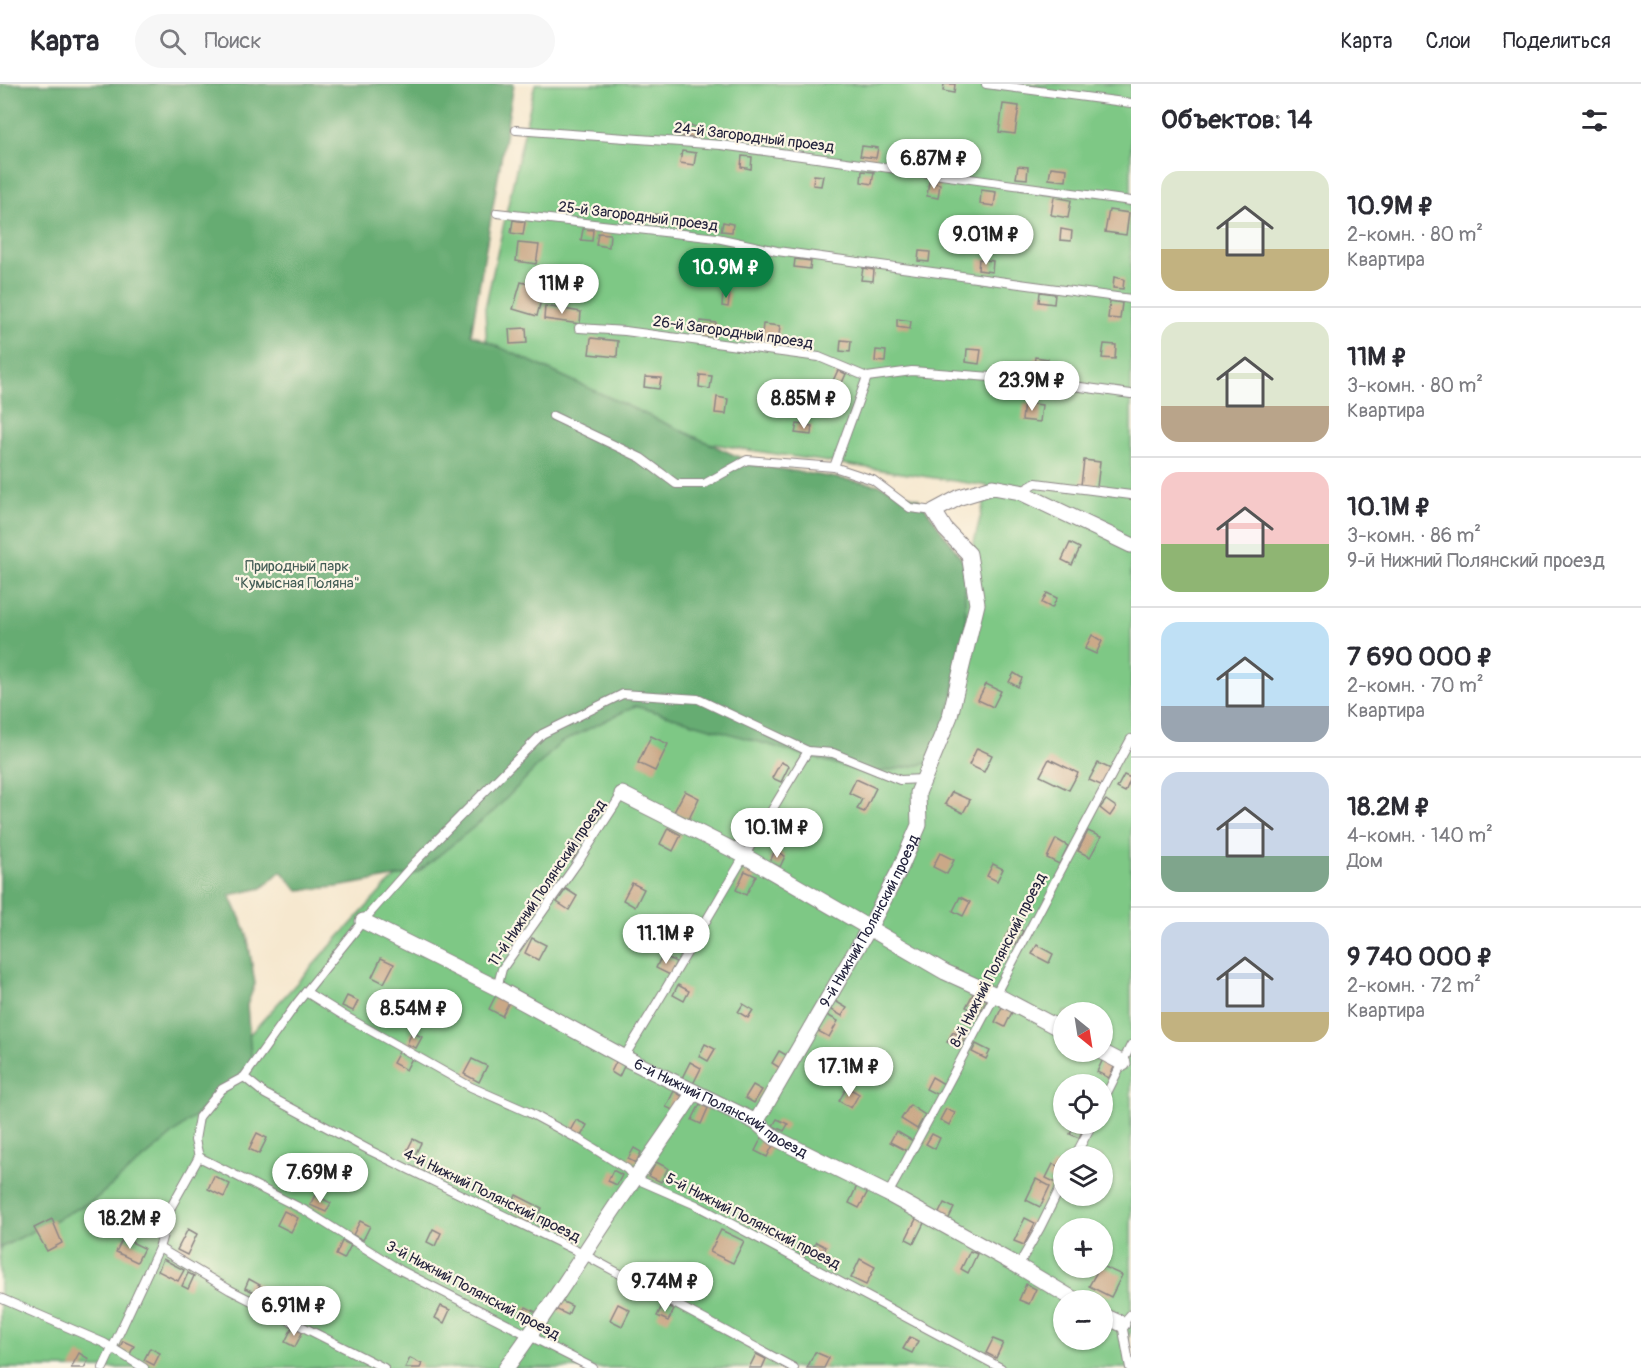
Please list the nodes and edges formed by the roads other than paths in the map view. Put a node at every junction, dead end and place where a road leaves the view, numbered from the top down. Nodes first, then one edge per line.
1 (986, 84) edge
2 (1131, 103) edge
3 (516, 129) dead end
4 (1131, 201) edge
5 (497, 213) dead end
6 (1131, 299) edge
7 (579, 328) dead end
8 (867, 377) junction
9 (1131, 394) edge
10 (553, 416) dead end
11 (834, 466) junction
12 (1020, 492) junction
13 (1131, 495) edge
14 (934, 511) junction
15 (1131, 545) edge
16 (1131, 739) edge
17 (808, 751) junction
18 (924, 779) junction
19 (622, 794) joint
20 (743, 855) junction
21 (363, 921) junction
22 (870, 928) junction
23 (497, 988) junction
24 (306, 992) junction
25 (996, 995) junction
26 (1053, 1025) edge
27 (1131, 1045) edge
28 (624, 1057) junction
29 (1113, 1058) edge
30 (1127, 1065) edge
31 (244, 1077) junction
32 (1113, 1086) edge
33 (694, 1092) junction
34 (756, 1122) junction
35 (199, 1157) junction
36 (634, 1178) junction
37 (888, 1194) junction
38 (1053, 1201) edge
39 (159, 1248) junction
40 (583, 1254) junction
41 (1018, 1266) junction
42 (1058, 1290) edge
43 (0, 1298) edge
44 (1127, 1319) edge
45 (531, 1335) junction
46 (111, 1349) junction
47 (103, 1368) edge
48 (144, 1368) edge
49 (384, 1368) edge
50 (506, 1368) edge
51 (593, 1368) edge
52 (794, 1368) edge
53 (1001, 1368) edge
54 (1130, 1368) edge

1 - 2 lane
3 - 4 lane, 24-й Загородный проезд
5 - 6 lane, 25-й Загородный проезд
7 - 8 lane, 26-й Загородный проезд
8 - 9 lane
8 - 11 lane
10 - 11 lane
11 - 14 lane
12 - 13 lane
12 - 14 street
12 - 15 street
14 - 18 street, 9-й Нижний Полянский проезд
16 - 25 lane, 8-й Нижний Полянский проезд
17 - 18 lane
17 - 20 lane
17 - 21 lane
18 - 22 street, 9-й Нижний Полянский проезд
19 - 20 street
19 - 23 lane, 11-й Нижний Полянский проезд
20 - 22 street
20 - 28 lane
21 - 23 street, 6-й Нижний Полянский проезд
21 - 24 lane
22 - 25 street
22 - 34 street, 9-й Нижний Полянский проезд
23 - 28 street, 6-й Нижний Полянский проезд
24 - 31 lane
24 - 36 lane, 5-й Нижний Полянский проезд
25 - 26 street
25 - 37 lane, 8-й Нижний Полянский проезд
27 - 30 lane
28 - 33 street, 6-й Нижний Полянский проезд
29 - 30 street
30 - 32 lane
31 - 35 lane
31 - 40 lane, 4-й Нижний Полянский проезд
33 - 34 street, 6-й Нижний Полянский проезд
33 - 36 street
34 - 37 street, 6-й Нижний Полянский проезд
35 - 39 lane
35 - 45 lane, 3-й Нижний Полянский проезд
36 - 40 street
36 - 53 lane, 5-й Нижний Полянский проезд
37 - 41 street, 6-й Нижний Полянский проезд
38 - 41 lane
39 - 46 lane
39 - 49 lane
40 - 45 street
40 - 52 lane, 4-й Нижний Полянский проезд
41 - 42 street, 6-й Нижний Полянский проезд
43 - 46 lane
44 - 54 lane
45 - 50 street
45 - 51 lane, 3-й Нижний Полянский проезд
46 - 47 lane
46 - 48 lane

